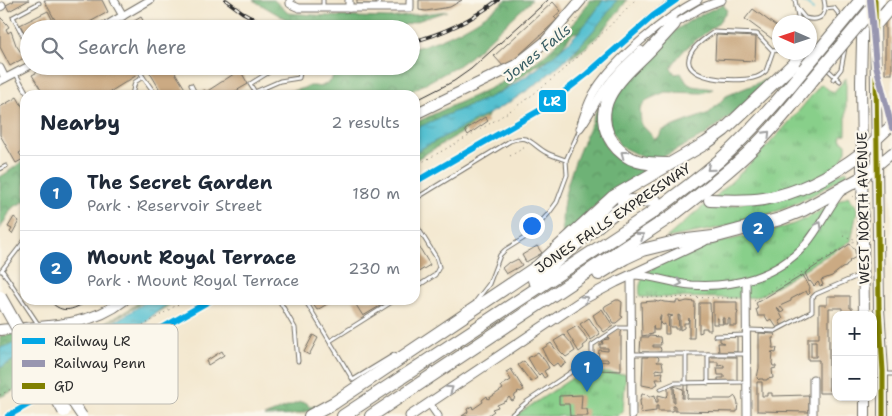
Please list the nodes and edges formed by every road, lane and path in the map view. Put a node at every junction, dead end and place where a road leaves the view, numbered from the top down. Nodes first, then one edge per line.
1 (114, 0) edge
2 (150, 0) edge
3 (323, 0) edge
4 (349, 0) edge
5 (581, 0) edge
6 (635, 0) edge
7 (698, 0) edge
8 (722, 0) edge
9 (795, 0) edge
10 (824, 0) edge
11 (851, 0) edge
12 (862, 0) edge
13 (877, 0) edge
14 (290, 2) edge
15 (39, 3) dead end
16 (379, 4) edge
17 (410, 4) edge
18 (892, 5) edge
19 (796, 7) junction
20 (323, 8) junction
21 (349, 8) junction
22 (825, 9) junction
23 (798, 15) edge
24 (123, 16) junction
25 (119, 20) edge
26 (844, 23) dead end
27 (674, 24) junction
28 (875, 25) junction
29 (20, 30) edge
30 (845, 32) dead end
31 (817, 44) edge
32 (773, 51) joint
33 (805, 60) edge
34 (822, 64) dead end
35 (800, 66) junction
36 (0, 68) edge
37 (20, 71) edge
38 (16, 73) junction
39 (264, 75) edge
40 (300, 75) edge
41 (143, 77) joint
42 (834, 77) junction
43 (3, 80) edge
44 (840, 81) dead end
45 (191, 85) dead end
46 (25, 90) edge
47 (133, 90) edge
48 (152, 90) edge
49 (194, 90) edge
50 (254, 90) edge
51 (260, 90) edge
52 (420, 112) edge
53 (892, 125) edge
54 (580, 128) junction
55 (876, 141) junction
56 (530, 145) dead end
57 (862, 152) junction
58 (892, 153) edge
59 (510, 156) dead end
60 (566, 160) junction
61 (420, 163) edge
62 (671, 164) junction
63 (6, 166) dead end
64 (877, 166) junction
65 (0, 169) edge
66 (863, 177) junction
67 (848, 192) junction
68 (420, 196) edge
69 (853, 199) dead end
70 (655, 200) dead end
71 (710, 200) dead end
72 (631, 202) junction
73 (601, 208) junction
74 (420, 231) edge
75 (843, 236) dead end
76 (713, 237) junction
77 (20, 247) edge
78 (18, 250) joint
79 (1, 271) edge
80 (863, 274) junction
81 (631, 276) junction
82 (746, 281) junction
83 (420, 285) edge
84 (0, 293) edge
85 (631, 296) junction
86 (0, 297) edge
87 (20, 298) edge
88 (747, 299) junction
89 (754, 301) dead end
90 (25, 305) edge
91 (116, 305) edge
92 (177, 305) edge
93 (282, 305) edge
94 (308, 305) edge
95 (387, 305) edge
96 (864, 311) edge
97 (15, 324) edge
98 (21, 324) edge
99 (38, 324) edge
100 (62, 324) edge
101 (147, 324) edge
102 (631, 328) junction
103 (499, 331) junction
104 (747, 333) junction
105 (715, 336) dead end
106 (330, 341) junction
107 (456, 341) junction
108 (416, 342) dead end
109 (400, 352) dead end
110 (631, 354) junction
111 (686, 354) junction
112 (708, 354) junction
113 (747, 354) junction
114 (298, 361) dead end
115 (888, 374) edge
116 (813, 379) dead end
117 (708, 382) junction
118 (747, 382) junction
119 (686, 383) junction
120 (12, 389) edge
121 (661, 389) dead end
122 (0, 396) edge
123 (865, 401) edge
124 (429, 403) junction
125 (74, 404) edge
126 (82, 416) edge
127 (310, 416) edge
128 (343, 416) edge
129 (371, 416) edge
130 (410, 416) edge
131 (438, 416) edge
132 (510, 416) edge
133 (632, 416) edge
134 (747, 416) edge
135 (813, 416) edge
136 (865, 416) edge
137 (883, 416) edge

1 - 24 street
2 - 24 street
3 - 20 lane
4 - 21 street
5 - 52 main road
6 - 61 path
7 - 54 street
8 - 27 street
9 - 19 lane
10 - 22 lane
11 - 31 highway
12 - 35 highway, JONES FALLS EXPRESSWAY, bridge
12 - 57 main road, WEST NORTH AVENUE
13 - 28 main road, WEST NORTH AVENUE
103 -> 13 highway, JONES FALLS EXPRESSWAY, bridge
14 - 20 street
15 - 29 lane
16 - 17 street
16 - 21 street
18 - 28 highway
19 - 22 lane
19 - 23 lane
20 - 21 street
22 - 26 lane
24 - 25 street
27 - 54 street
62 -> 27 highway
28 - 55 main road, WEST NORTH AVENUE
30 - 42 lane
32 - 32 lane
33 - 35 highway
34 - 42 lane
35 - 62 highway
35 -> 107 highway, JONES FALLS EXPRESSWAY
36 - 43 street
37 - 38 street
38 - 43 street
38 - 46 lane
39 - 50 lane
40 - 51 lane
41 - 47 lane
41 - 48 lane
42 - 44 lane
45 - 49 lane
53 - 55 main road
54 - 60 lane
55 - 57 main road
55 - 64 main road, WEST NORTH AVENUE
56 - 59 path
57 - 66 main road, WEST NORTH AVENUE
57 - 71 highway
58 - 64 main road
60 - 68 lane
60 - 108 lane
62 - 73 highway
63 - 65 lane
64 - 66 main road
64 - 115 main road, WEST NORTH AVENUE
66 - 67 highway
66 - 80 main road, WEST NORTH AVENUE
67 - 69 path
67 - 76 highway
82 -> 67 street
70 - 72 highway
72 - 73 highway
72 - 107 highway
73 - 127 highway
74 - 83 lane
75 - 89 path
76 - 81 street
76 - 103 highway
77 - 78 lane
78 - 79 lane
79 - 87 lane
80 - 96 main road, WEST NORTH AVENUE
80 - 104 lane
81 -> 82 street
81 - 85 street
124 -> 81 street
82 - 88 street
84 - 98 main road, bridge
85 - 88 path
85 - 102 street
86 - 97 highway, bridge
88 - 104 street
90 - 99 lane
91 - 100 main road
92 - 101 path
93 - 114 lane
94 - 106 lane
95 - 106 lane
102 - 110 street
102 - 132 lane
103 - 129 highway, JONES FALLS EXPRESSWAY
104 - 105 lane
104 - 113 street
106 - 109 lane
107 - 128 highway, JONES FALLS EXPRESSWAY
110 - 111 lane
110 - 133 street
111 - 112 lane
111 - 119 lane
112 - 113 lane
112 - 117 lane
113 - 118 street
115 - 137 main road, WEST NORTH AVENUE
116 - 135 street
117 - 118 lane
117 - 119 lane
118 - 134 street
119 - 121 lane
120 - 122 path
123 - 136 main road
124 - 130 street
124 - 131 street
125 - 126 main road, bridge

